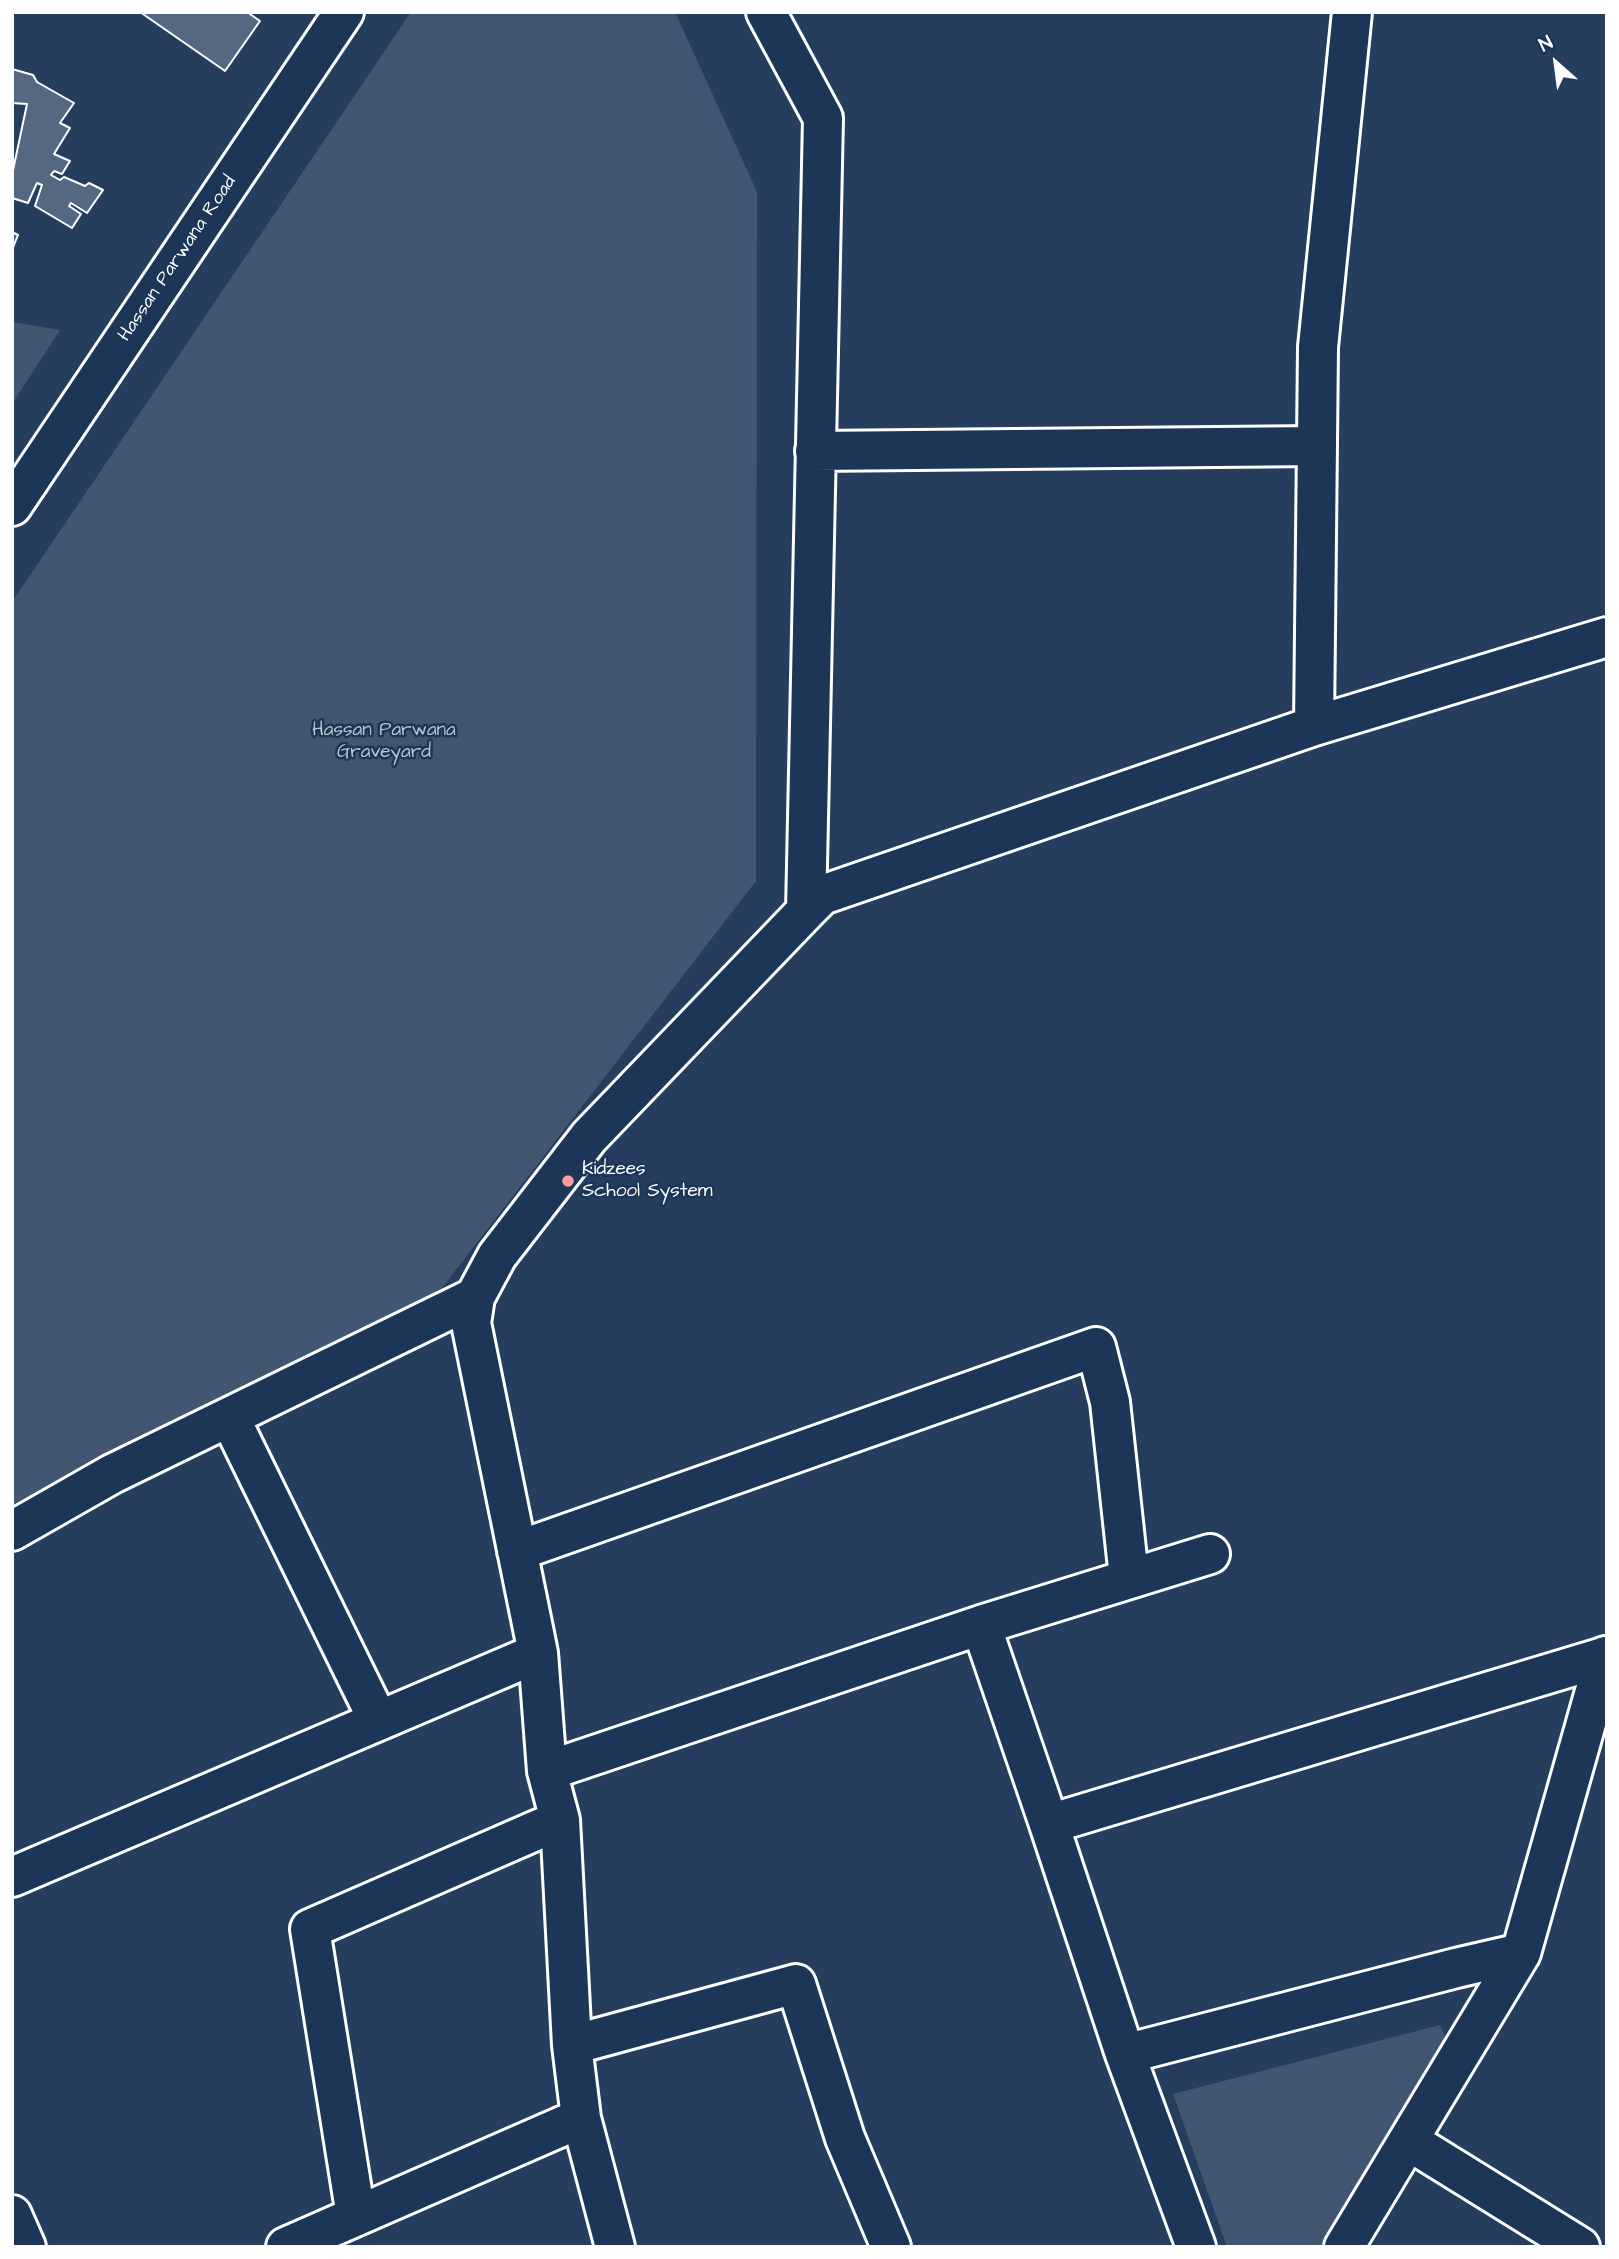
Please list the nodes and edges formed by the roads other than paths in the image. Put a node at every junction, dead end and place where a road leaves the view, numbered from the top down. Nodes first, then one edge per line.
1 (344, 12) edge
2 (766, 12) edge
3 (1352, 12) edge
4 (1317, 446) junction
5 (815, 451) junction
6 (12, 506) edge
7 (1607, 638) edge
8 (1314, 726) junction
9 (806, 911) junction
10 (475, 1297) junction
11 (230, 1418) junction
12 (12, 1531) edge
13 (517, 1551) junction
14 (1210, 1553) dead end
15 (1129, 1577) junction
16 (981, 1625) junction
17 (538, 1653) junction
18 (1606, 1656) edge
19 (378, 1720) junction
20 (547, 1771) junction
21 (560, 1820) junction
22 (1049, 1824) junction
23 (12, 1877) edge
24 (1521, 1954) junction
25 (572, 2045) junction
26 (1125, 2054) junction
27 (581, 2118) junction
28 (1409, 2141) junction
29 (12, 2215) edge
30 (356, 2216) junction
31 (26, 2247) edge
32 (286, 2247) edge
33 (615, 2247) edge
34 (891, 2247) edge
35 (1195, 2247) edge
36 (1344, 2247) edge
37 (1580, 2247) edge

1 - 6 street, Hassan Parwana Road
2 - 5 street
3 - 4 street
4 - 5 street
4 - 8 street
5 - 9 street
7 - 8 street
8 - 9 street
9 - 10 street
10 - 11 street
10 - 13 street
11 - 12 street
11 - 19 street
13 - 15 street
13 - 17 street
14 - 15 street
15 - 16 street
16 - 20 street
16 - 22 street
17 - 19 street
17 - 20 street
18 - 22 street
18 - 24 street
19 - 23 street
20 - 21 street
21 - 25 street
21 - 30 street
22 - 26 street
24 - 26 street
24 - 28 street
25 - 27 street
25 - 34 street
26 - 35 street
27 - 30 street
27 - 33 street
28 - 36 street
28 - 37 street
29 - 31 street
30 - 32 street

